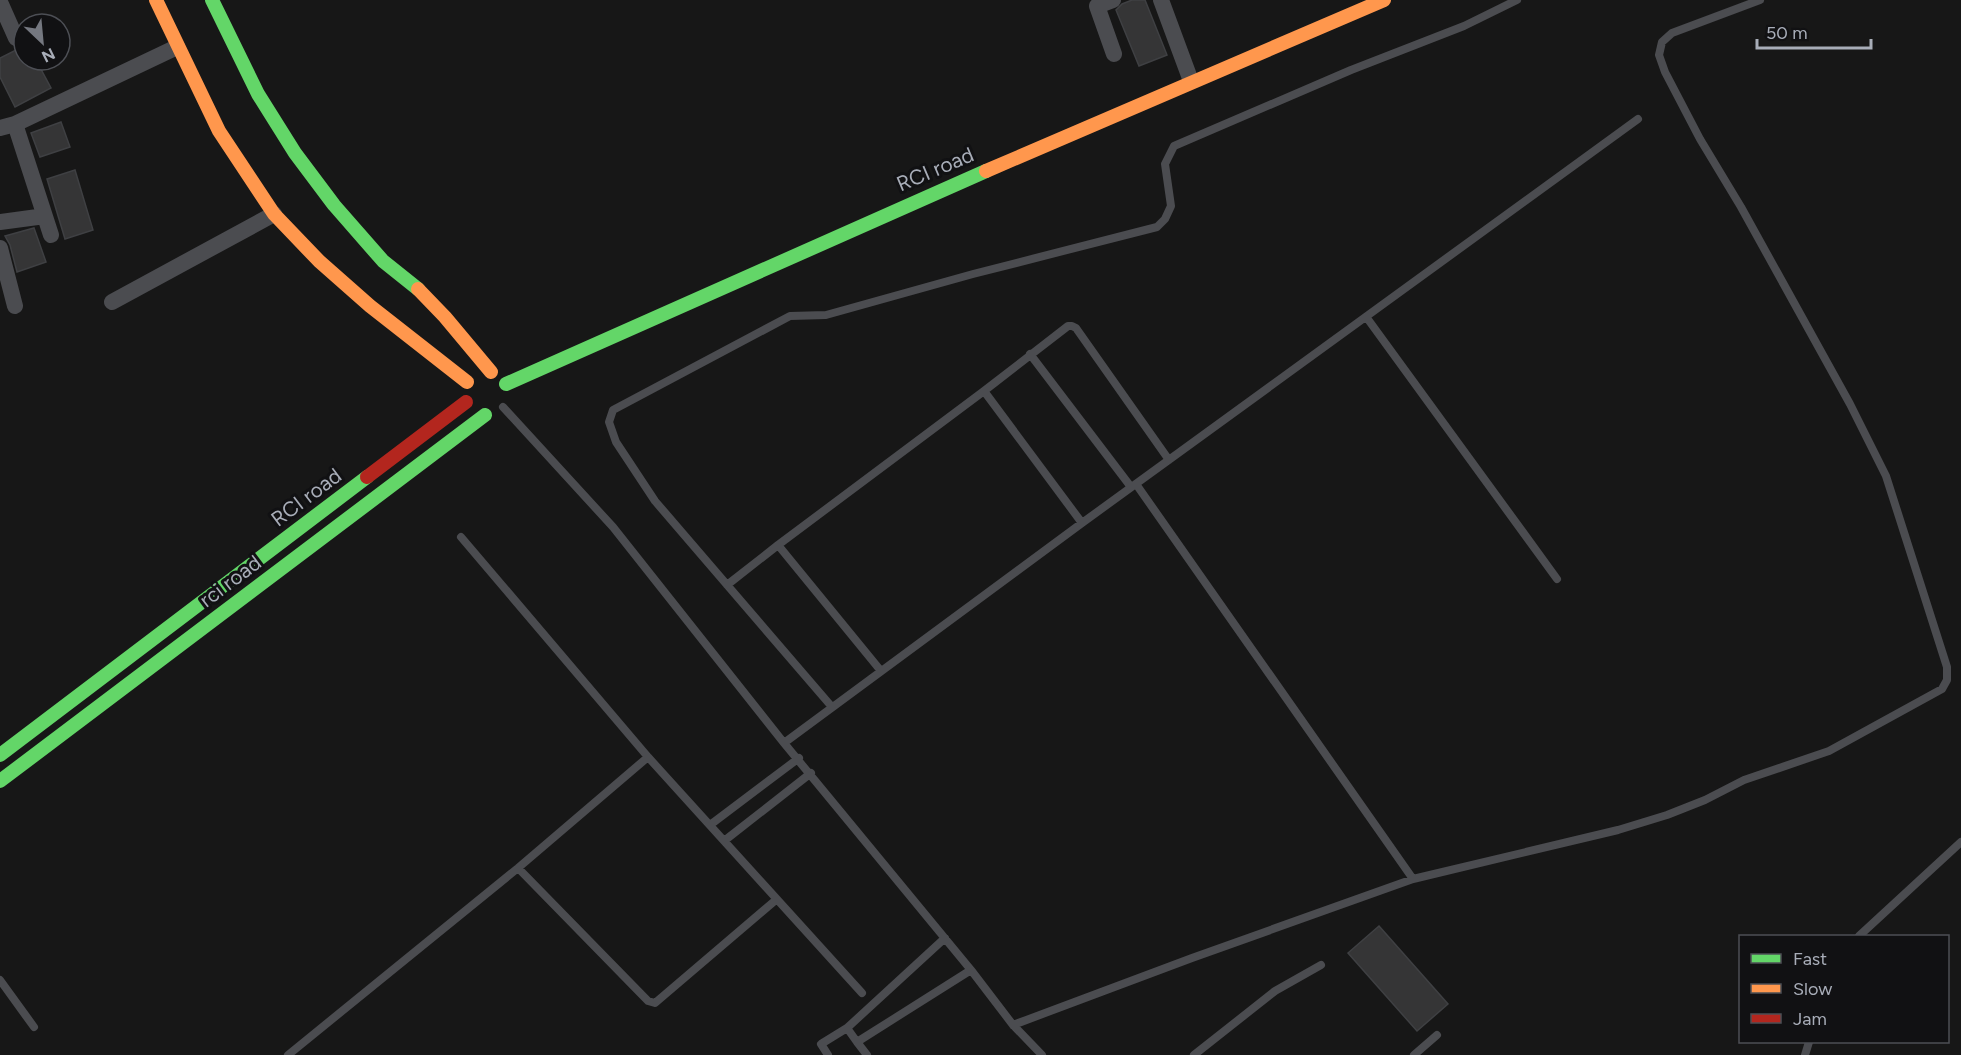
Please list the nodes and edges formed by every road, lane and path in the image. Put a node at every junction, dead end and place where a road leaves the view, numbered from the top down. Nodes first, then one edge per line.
1 (156, 0) edge
2 (212, 0) edge
3 (1113, 0) edge
4 (1161, 0) edge
5 (1384, 0) edge
6 (1517, 0) edge
7 (1760, 0) edge
8 (0, 2) edge
9 (12, 29) edge
10 (177, 47) junction
11 (1114, 54) dead end
12 (1191, 81) junction
13 (1638, 120) dead end
14 (8, 126) edge
15 (274, 214) junction
16 (45, 216) junction
17 (0, 222) edge
18 (51, 235) dead end
19 (0, 248) edge
20 (112, 302) dead end
21 (15, 306) dead end
22 (1367, 318) junction
23 (1030, 354) junction
24 (491, 372) junction
25 (467, 381) junction
26 (506, 384) junction
27 (984, 391) junction
28 (466, 402) junction
29 (503, 407) junction
30 (485, 415) junction
31 (1170, 460) junction
32 (1134, 486) junction
33 (1082, 523) junction
34 (461, 537) dead end
35 (778, 544) junction
36 (1557, 579) dead end
37 (727, 585) junction
38 (881, 671) junction
39 (832, 707) junction
40 (784, 743) junction
41 (0, 755) edge
42 (648, 757) junction
43 (798, 758) junction
44 (811, 773) junction
45 (0, 781) edge
46 (710, 825) junction
47 (724, 841) junction
48 (1960, 844) edge
49 (519, 868) junction
50 (1413, 879) junction
51 (777, 899) junction
52 (1860, 935) edge
53 (945, 938) junction
54 (1321, 965) dead end
55 (971, 970) junction
56 (0, 980) edge
57 (862, 993) dead end
58 (1013, 1025) junction
59 (34, 1028) dead end
60 (847, 1028) junction
61 (1437, 1035) dead end
62 (856, 1042) junction
63 (288, 1055) edge
64 (827, 1055) edge
65 (867, 1055) edge
66 (1042, 1055) edge
67 (1194, 1055) edge
68 (1414, 1055) edge

1 - 10 main road
2 - 24 main road
3 - 11 street
4 - 12 street
5 - 12 main road, RCI road
6 - 37 lane
7 - 50 lane
8 - 9 street
10 - 14 street
10 - 15 main road
12 - 26 main road, RCI road
13 - 22 lane
14 - 16 street
15 - 20 street
15 - 25 main road
16 - 17 street
16 - 18 street
19 - 21 street
22 - 31 lane
22 - 36 lane
23 - 27 lane
23 - 31 lane
23 - 32 lane
24 - 25 main road
24 - 26 main road
25 - 28 main road
26 - 29 main road
27 - 33 lane
27 - 35 lane
28 - 30 main road
28 - 41 main road, RCI road
29 - 30 main road
29 - 40 lane
30 - 45 main road, rci road
31 - 32 lane
32 - 33 lane
32 - 50 lane
33 - 38 lane
34 - 42 lane
35 - 37 lane
35 - 38 lane
37 - 39 lane
38 - 39 lane
39 - 40 lane
40 - 43 lane
42 - 46 lane
42 - 49 lane
43 - 44 lane
43 - 46 lane
44 - 47 lane
44 - 53 lane
46 - 47 lane
47 - 51 lane
48 - 52 lane
49 - 51 lane
49 - 63 lane
50 - 58 lane
51 - 57 lane
53 - 55 lane
53 - 60 lane
54 - 67 lane
55 - 58 lane
55 - 62 lane
56 - 59 lane
58 - 66 lane
60 - 62 lane
60 - 64 lane
61 - 68 lane
62 - 65 lane

